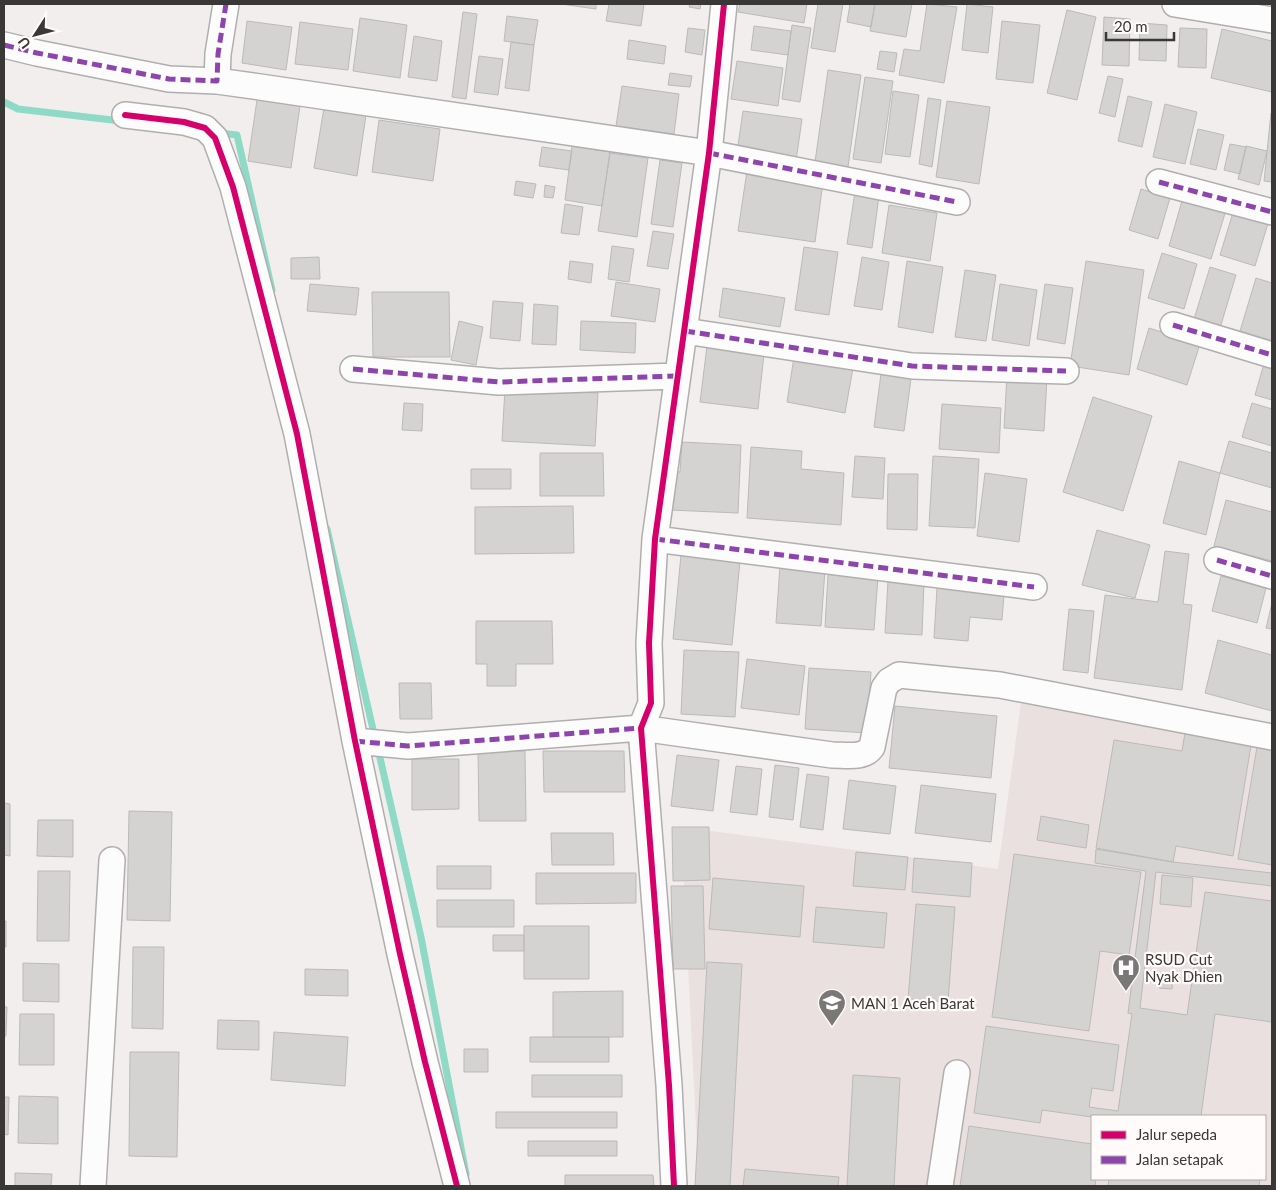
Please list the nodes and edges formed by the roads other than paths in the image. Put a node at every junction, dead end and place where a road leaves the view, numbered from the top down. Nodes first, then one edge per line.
1 (226, 4) edge
2 (724, 4) edge
3 (1175, 4) edge
4 (1272, 20) edge
5 (4, 45) edge
6 (217, 81) junction
7 (125, 114) dead end
8 (709, 153) junction
9 (1159, 182) dead end
10 (957, 202) dead end
11 (1272, 212) edge
12 (1173, 325) dead end
13 (685, 331) junction
14 (1272, 355) edge
15 (352, 369) dead end
16 (1066, 371) dead end
17 (677, 376) junction
18 (656, 539) junction
19 (1217, 560) dead end
20 (1272, 576) edge
21 (1034, 587) dead end
22 (641, 728) junction
23 (1272, 737) edge
24 (355, 740) junction
25 (112, 860) dead end
26 (957, 1072) dead end
27 (93, 1186) edge
28 (457, 1186) edge
29 (674, 1186) edge
30 (940, 1186) edge

1 - 6 street
2 - 8 street
3 - 4 street
5 - 6 street
6 - 8 street
7 - 24 street
8 - 10 street
8 - 13 street
9 - 11 street
12 - 14 street
13 - 16 street
13 - 17 street
15 - 17 street
17 - 18 street
18 - 21 street
18 - 22 street
19 - 20 street
22 - 23 street
22 - 24 street
22 - 29 street
24 - 28 street
25 - 27 street
26 - 30 street

